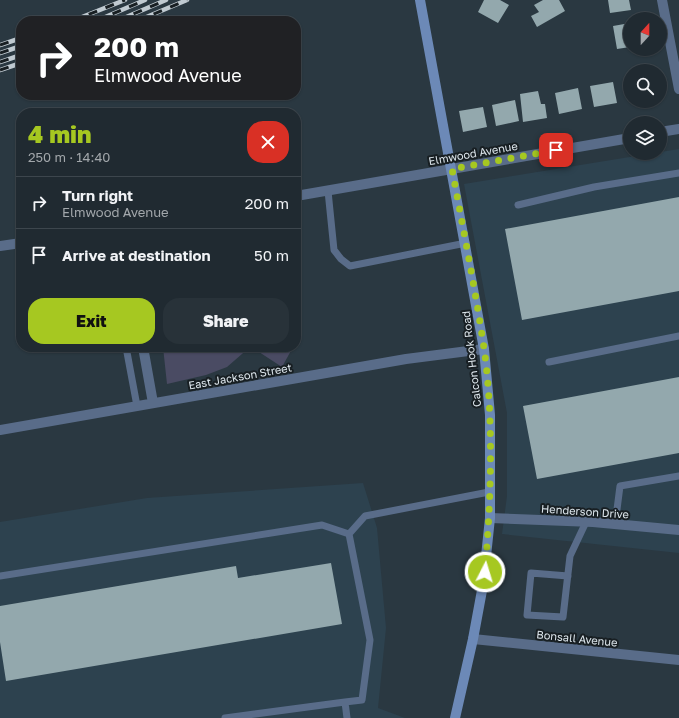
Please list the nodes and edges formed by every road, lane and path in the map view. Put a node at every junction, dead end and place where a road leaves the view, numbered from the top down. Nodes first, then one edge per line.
1 (420, 0) edge
2 (662, 0) edge
3 (679, 89) edge
4 (679, 129) edge
5 (667, 131) edge
6 (623, 139) edge
7 (452, 169) junction
8 (679, 173) edge
9 (328, 191) junction
10 (301, 195) edge
11 (518, 205) dead end
12 (466, 243) junction
13 (16, 244) edge
14 (0, 246) edge
15 (679, 336) edge
16 (484, 349) junction
17 (127, 352) edge
18 (144, 352) edge
19 (549, 362) dead end
20 (153, 403) junction
21 (137, 406) junction
22 (0, 430) edge
23 (679, 476) edge
24 (489, 492) junction
25 (490, 518) junction
26 (586, 522) junction
27 (615, 525) junction
28 (679, 530) edge
29 (349, 534) junction
30 (0, 576) edge
31 (568, 576) junction
32 (473, 639) junction
33 (679, 660) edge
34 (345, 702) junction
35 (225, 718) edge
36 (347, 718) edge
37 (455, 718) edge

1 - 7 street, Calcon Hook Road
2 - 3 street
4 - 5 street
6 - 7 street, Elmwood Avenue
7 - 9 street, Elmwood Avenue
7 - 12 street, Calcon Hook Road
8 - 11 lane
9 - 10 street, Elmwood Avenue
9 - 12 lane
12 - 16 street, Calcon Hook Road
13 - 14 street
15 - 19 lane
16 - 20 street, East Jackson Street
16 - 24 street, Calcon Hook Road
17 - 21 lane
18 - 20 street
20 - 21 street, East Jackson Street
21 - 22 street, East Jackson Street
23 - 27 lane
24 - 25 street, Calcon Hook Road
24 - 29 lane
25 - 26 street, Henderson Drive
25 - 32 street, Calcon Hook Road
26 - 27 street, Henderson Drive
26 - 31 lane
27 - 28 street, Henderson Drive
29 - 30 lane
29 - 34 lane
31 - 31 lane
32 - 33 street, Bonsall Avenue
32 - 37 street, Calcon Hook Road
34 - 35 lane
34 - 36 lane

